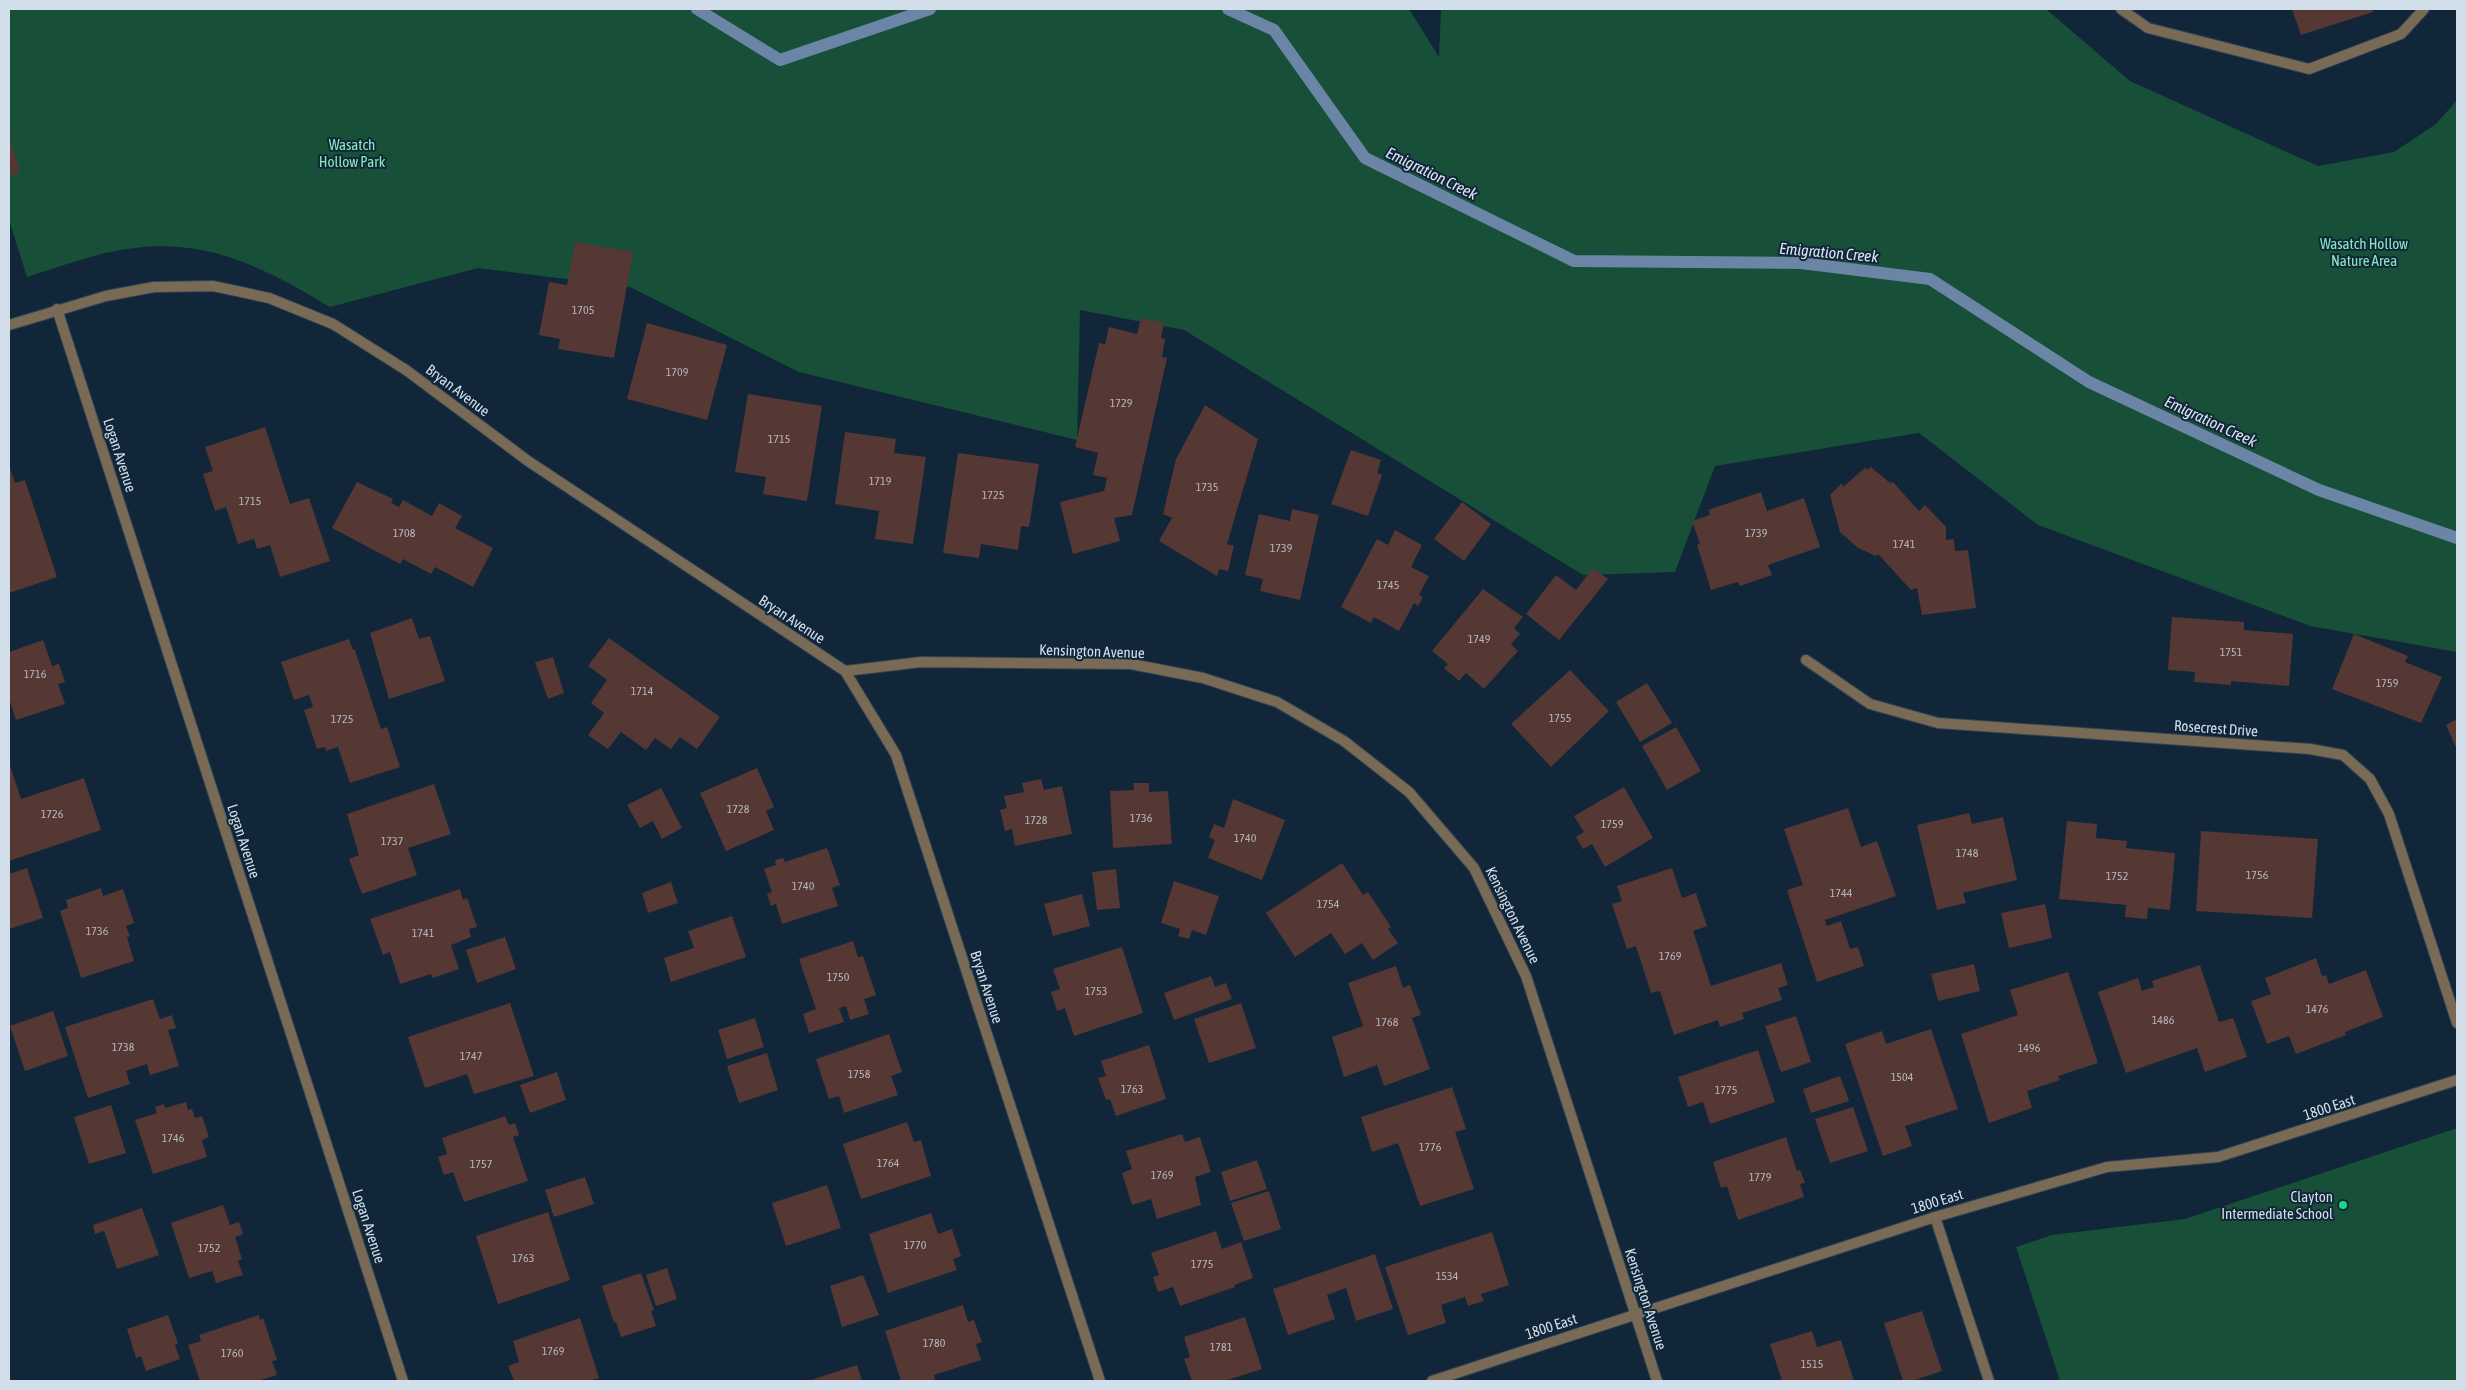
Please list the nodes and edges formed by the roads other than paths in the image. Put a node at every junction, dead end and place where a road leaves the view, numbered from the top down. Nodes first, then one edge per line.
1 (2121, 9) edge
2 (2424, 9) edge
3 (57, 309) junction
4 (9, 325) edge
5 (1806, 660) dead end
6 (845, 671) junction
7 (2457, 1023) edge
8 (2457, 1080) edge
9 (1935, 1216) junction
10 (1635, 1315) junction
11 (403, 1381) edge
12 (1100, 1381) edge
13 (1432, 1381) edge
14 (1657, 1381) edge
15 (1989, 1381) edge

1 - 2 street
3 - 4 street, Bryan Avenue
3 - 6 street, Bryan Avenue
3 - 11 street, Logan Avenue
5 - 7 street, Rosecrest Drive
6 - 10 street, Kensington Avenue
6 - 12 street, Bryan Avenue
8 - 9 street, 1800 East
9 - 10 street, 1800 East
9 - 15 street
10 - 13 street, 1800 East
10 - 14 street, Kensington Avenue

